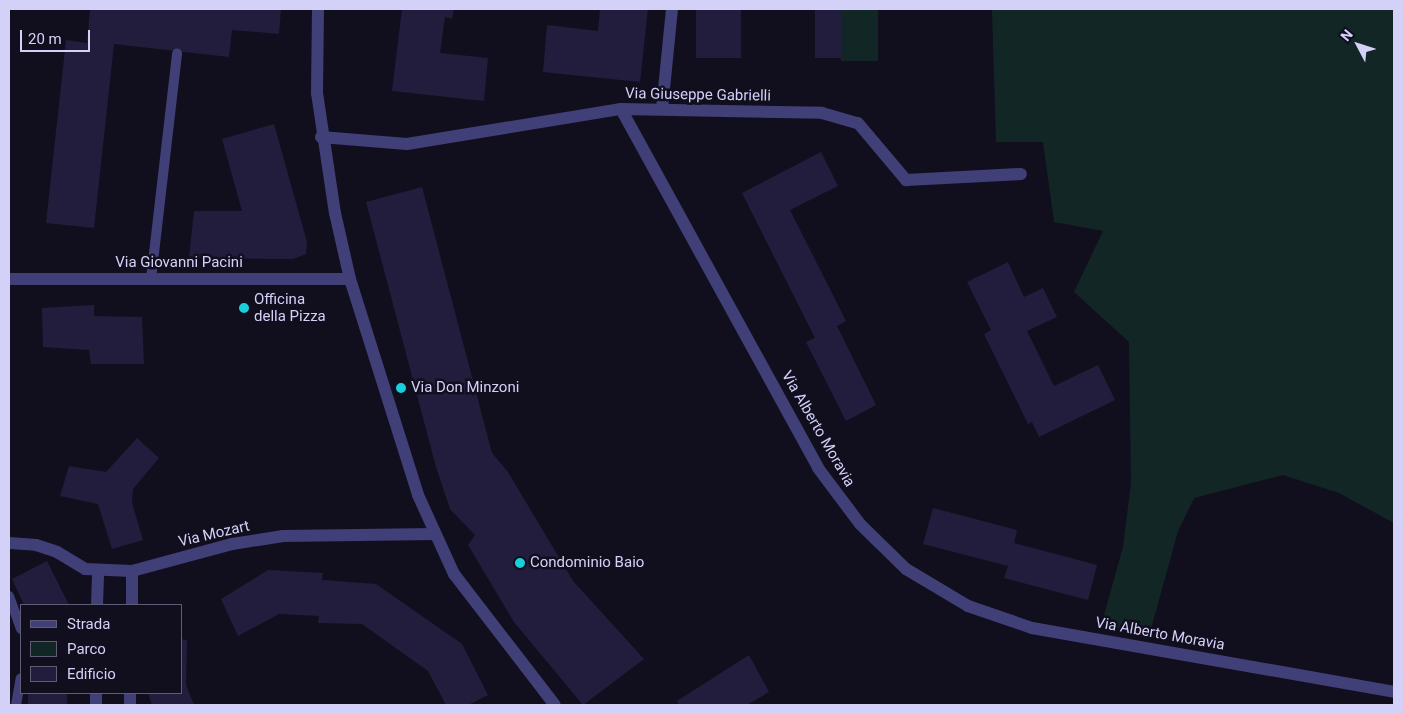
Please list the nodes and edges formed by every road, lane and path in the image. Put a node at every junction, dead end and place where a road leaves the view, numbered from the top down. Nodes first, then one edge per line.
1 (318, 9) edge
2 (672, 9) edge
3 (176, 53) dead end
4 (662, 108) junction
5 (620, 109) junction
6 (320, 137) junction
7 (1021, 174) dead end
8 (9, 279) edge
9 (151, 279) junction
10 (350, 279) junction
11 (435, 534) junction
12 (9, 543) edge
13 (132, 571) junction
14 (98, 572) junction
15 (9, 596) edge
16 (97, 604) edge
17 (132, 604) edge
18 (20, 626) edge
19 (20, 683) edge
20 (1394, 692) edge
21 (16, 705) edge
22 (555, 705) edge

1 - 6 street
2 - 4 street
3 - 9 lane
4 - 5 street, Via Giuseppe Gabrielli
4 - 7 street, Via Giuseppe Gabrielli
5 - 6 street, Via Giuseppe Gabrielli
5 - 20 street, Via Alberto Moravia
6 - 10 street
8 - 9 street, Via Giovanni Pacini
9 - 10 street, Via Giovanni Pacini
10 - 11 street
11 - 13 street, Via Mozart
11 - 22 street
12 - 14 street, Via Mozart
13 - 14 street, Via Mozart
13 - 17 street
14 - 16 street
15 - 18 lane
19 - 21 lane

